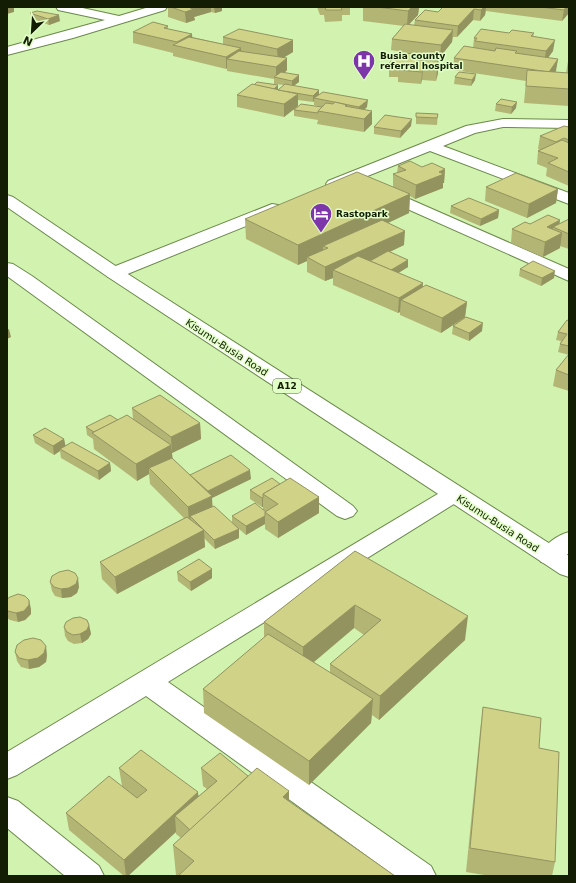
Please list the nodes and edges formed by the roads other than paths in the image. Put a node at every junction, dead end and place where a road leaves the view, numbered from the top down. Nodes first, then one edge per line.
1 (62, 7) edge
2 (161, 7) edge
3 (117, 20) junction
4 (7, 51) edge
5 (569, 124) edge
6 (428, 145) junction
7 (349, 178) junction
8 (320, 190) edge
9 (569, 199) edge
10 (7, 200) edge
11 (283, 204) edge
12 (7, 268) edge
13 (114, 274) junction
14 (569, 276) edge
15 (454, 494) junction
16 (345, 511) dead end
17 (569, 540) edge
18 (560, 562) edge
19 (147, 682) junction
20 (7, 767) edge
21 (7, 810) edge
22 (88, 876) edge
23 (420, 876) edge

1 - 3 main road
2 - 3 main road
3 - 4 main road
5 - 6 main road
6 - 7 main road
6 - 9 main road
7 - 8 main road
7 - 14 main road
10 - 13 main road, Kisumu-Busia Road / A12
11 - 13 main road
12 - 16 main road
13 - 15 main road, Kisumu-Busia Road / A12
15 - 18 main road, Kisumu-Busia Road / A12
15 - 19 main road
17 - 18 main road
19 - 20 main road
19 - 23 main road
21 - 22 main road

